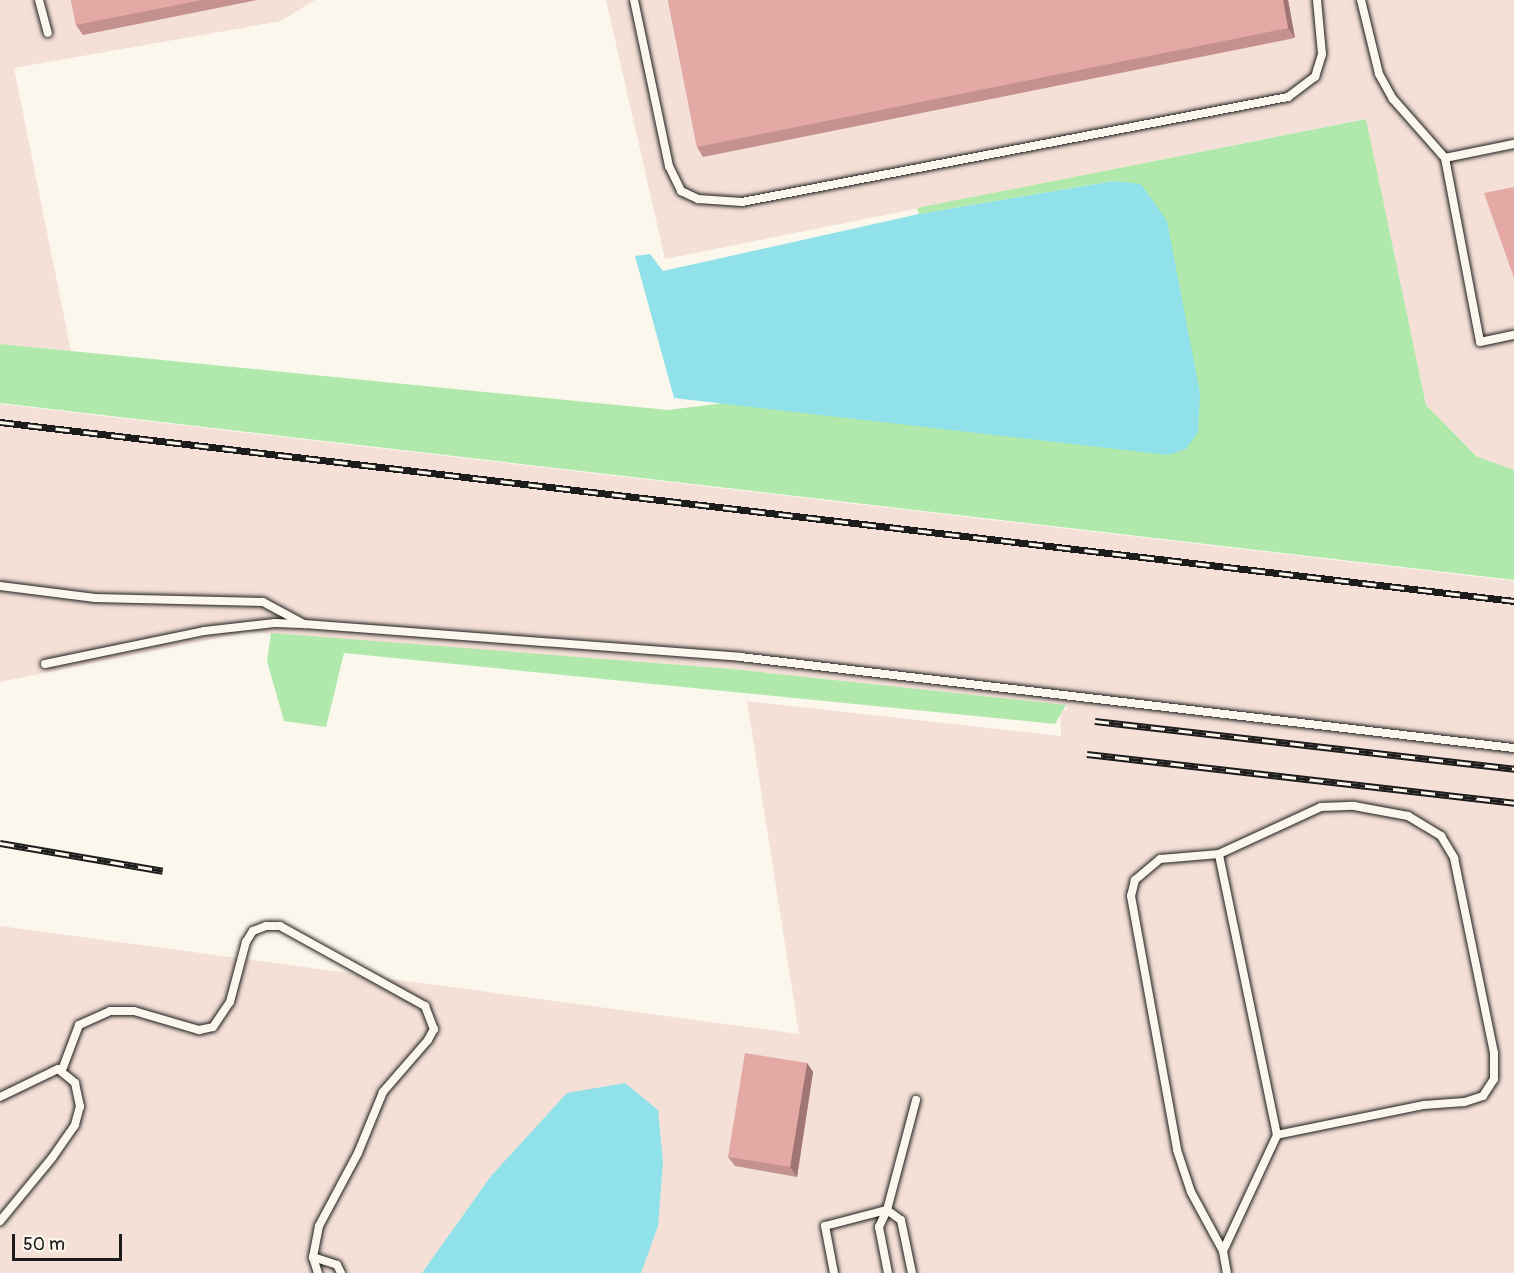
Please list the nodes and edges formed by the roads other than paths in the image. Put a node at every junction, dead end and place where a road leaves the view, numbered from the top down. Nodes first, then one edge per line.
1 (39, 0) edge
2 (634, 0) edge
3 (1317, 0) edge
4 (1361, 0) edge
5 (48, 33) dead end
6 (1514, 144) edge
7 (1445, 158) junction
8 (1514, 335) edge
9 (0, 586) edge
10 (304, 624) junction
11 (45, 664) dead end
12 (1514, 748) edge
13 (1219, 854) junction
14 (62, 1070) junction
15 (0, 1097) edge
16 (916, 1100) dead end
17 (1277, 1135) junction
18 (887, 1210) junction
19 (0, 1221) edge
20 (1223, 1251) junction
21 (313, 1257) junction
22 (318, 1273) edge
23 (341, 1273) edge
24 (834, 1273) edge
25 (888, 1273) edge
26 (912, 1273) edge
27 (1227, 1273) edge

1 - 5 lane
2 - 3 lane
4 - 7 lane
6 - 7 lane
7 - 8 lane
9 - 10 lane
10 - 11 lane
10 - 12 lane
13 - 17 lane
13 - 17 lane
13 - 20 lane
14 - 15 lane
14 - 19 lane
14 - 21 lane
16 - 18 lane
17 - 20 lane
18 - 24 lane
18 - 25 lane
18 - 26 lane
20 - 27 lane
21 - 22 lane
21 - 23 lane

